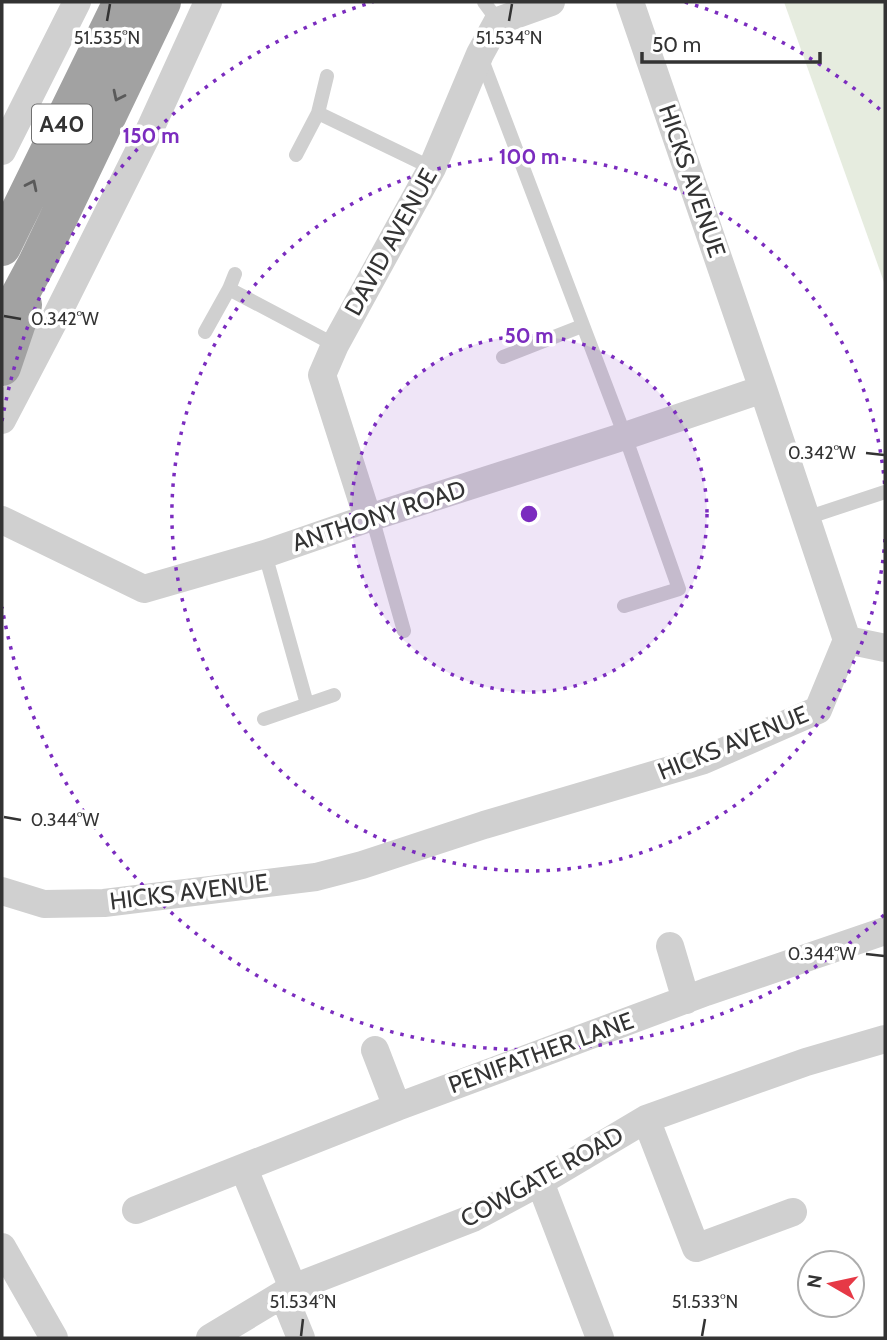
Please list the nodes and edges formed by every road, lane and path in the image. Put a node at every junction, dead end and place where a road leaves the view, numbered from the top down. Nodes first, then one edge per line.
1 (77, 2) edge
2 (122, 2) edge
3 (162, 2) edge
4 (208, 2) edge
5 (551, 2) edge
6 (630, 2) edge
7 (491, 11) edge
8 (480, 54) junction
9 (327, 76) dead end
10 (318, 113) junction
11 (2, 151) edge
12 (296, 155) dead end
13 (432, 168) junction
14 (2, 247) edge
15 (37, 263) junction
16 (235, 274) dead end
17 (229, 289) junction
18 (582, 326) junction
19 (2, 328) edge
20 (205, 332) dead end
21 (335, 345) junction
22 (503, 357) dead end
23 (2, 367) edge
24 (763, 389) junction
25 (2, 420) edge
26 (625, 436) junction
27 (885, 492) edge
28 (806, 517) junction
29 (370, 518) junction
30 (2, 520) edge
31 (265, 554) junction
32 (624, 606) dead end
33 (404, 631) dead end
34 (847, 640) junction
35 (885, 648) edge
36 (334, 695) dead end
37 (307, 704) junction
38 (264, 719) dead end
39 (2, 891) edge
40 (885, 931) edge
41 (670, 946) dead end
42 (687, 1000) junction
43 (885, 1039) edge
44 (375, 1050) dead end
45 (397, 1108) junction
46 (646, 1119) junction
47 (244, 1169) junction
48 (540, 1182) junction
49 (136, 1210) dead end
50 (793, 1212) dead end
51 (2, 1247) edge
52 (288, 1291) junction
53 (54, 1338) edge
54 (210, 1338) edge
55 (301, 1338) edge
56 (600, 1338) edge

1 - 11 street
14 -> 2 highway, A40
3 -> 15 highway, A40
4 - 25 street
5 - 7 street, DAVID AVENUE
6 - 24 street, HICKS AVENUE
7 - 8 street, DAVID AVENUE
8 - 13 street, DAVID AVENUE
8 - 18 lane
9 - 10 lane
10 - 12 lane
10 - 13 lane
13 - 21 street, DAVID AVENUE
15 - 19 highway, A40
15 - 23 highway, A40
16 - 17 lane
17 - 20 lane
17 - 21 lane
18 - 22 lane
18 - 26 lane
21 - 29 street, DAVID AVENUE
24 - 26 street, ANTHONY ROAD
24 - 28 street, HICKS AVENUE
26 - 29 street, ANTHONY ROAD
26 - 32 lane
27 - 28 lane
28 - 34 street, HICKS AVENUE
29 - 31 street, ANTHONY ROAD
29 - 33 lane
30 - 31 street, ANTHONY ROAD
31 - 37 lane
34 - 35 street
34 - 39 street, HICKS AVENUE
36 - 37 lane
37 - 38 lane
40 - 42 street, PENIFATHER LANE
41 - 42 street
42 - 45 street, PENIFATHER LANE
43 - 46 street, COWGATE ROAD
44 - 45 street
45 - 47 street, PENIFATHER LANE
46 - 48 street, COWGATE ROAD
46 - 50 street
47 - 49 street, PENIFATHER LANE
47 - 52 street
48 - 52 street, COWGATE ROAD
48 - 56 street
51 - 53 street
52 - 54 street, COWGATE ROAD
52 - 55 street

